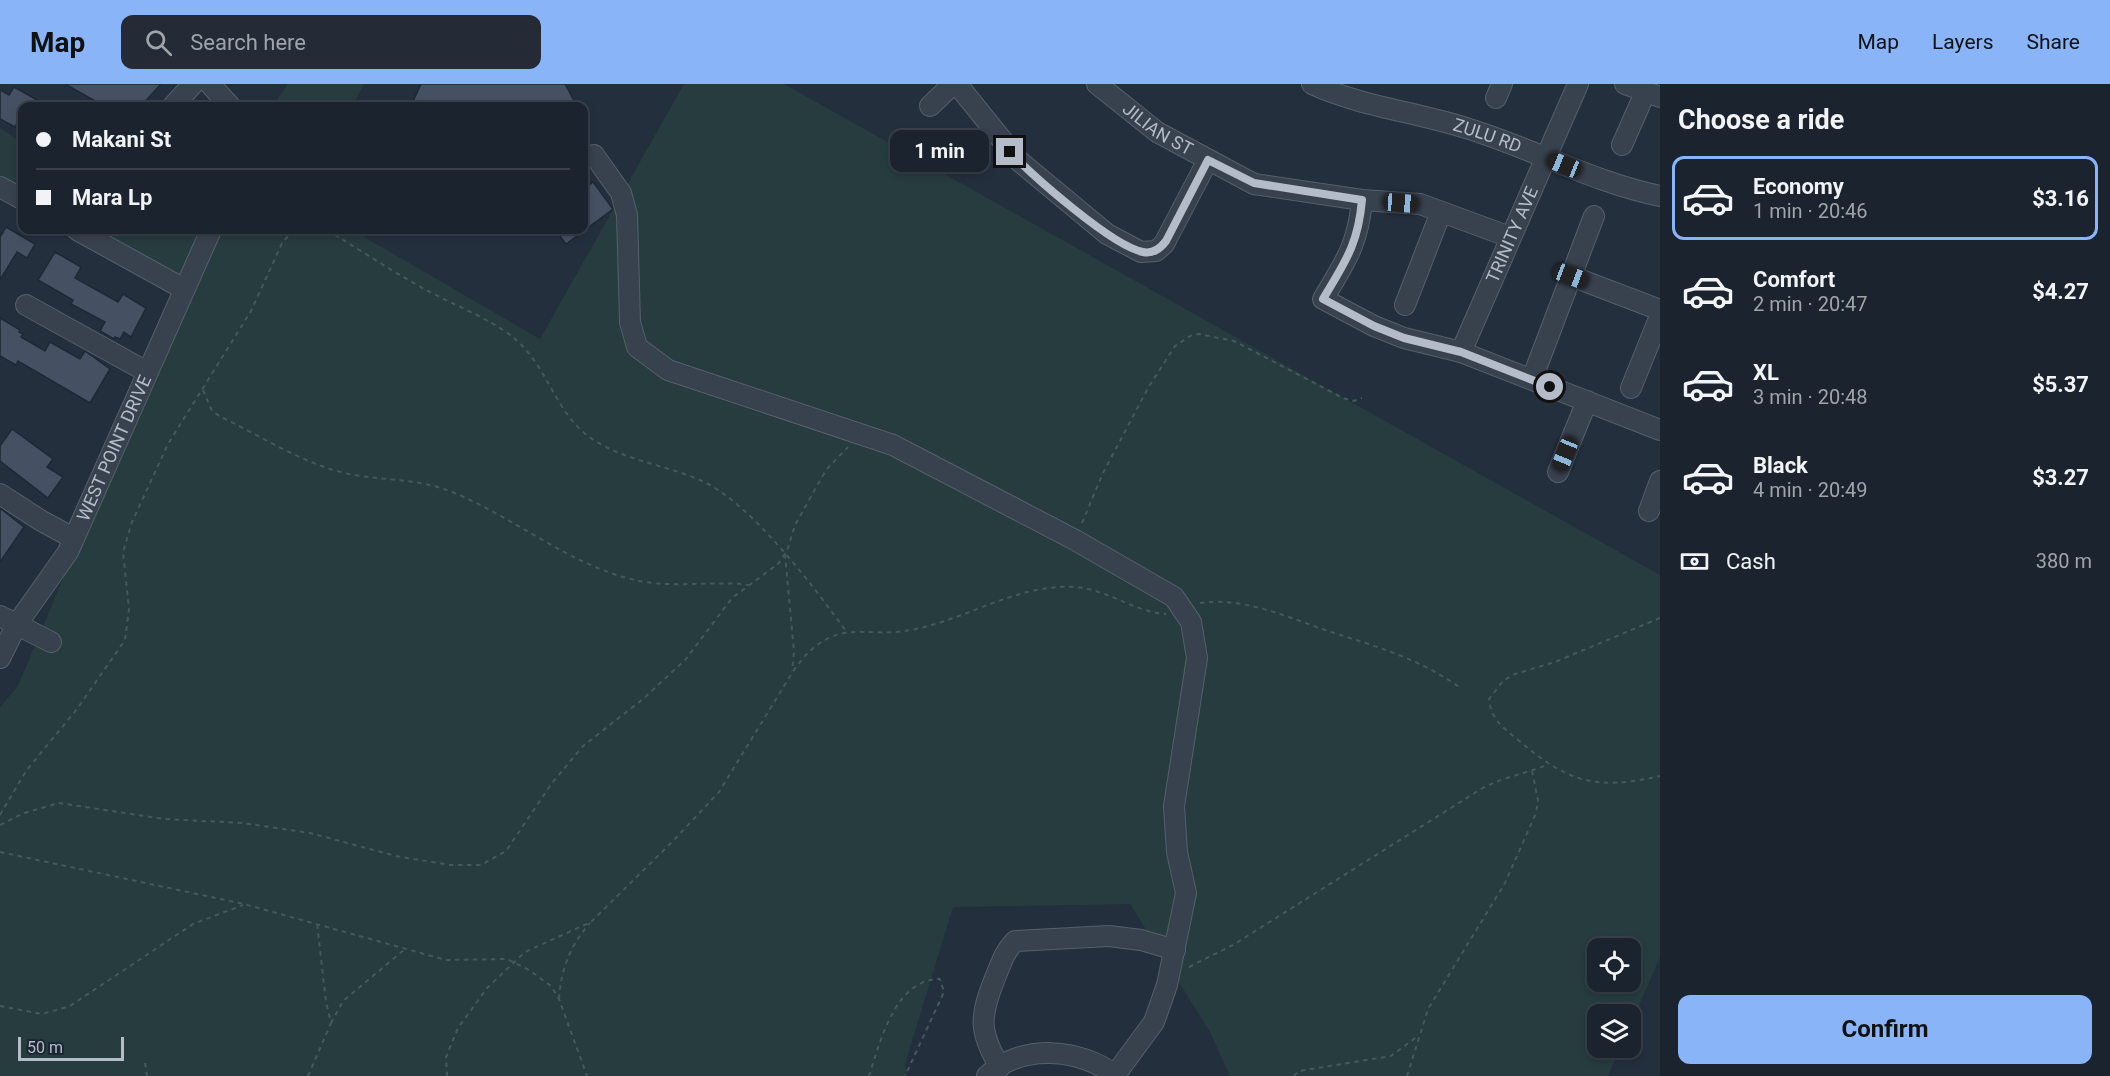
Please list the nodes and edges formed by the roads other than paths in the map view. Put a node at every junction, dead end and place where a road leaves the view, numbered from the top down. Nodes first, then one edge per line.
1 (193, 84) edge
2 (210, 84) edge
3 (955, 84) edge
4 (1097, 84) edge
5 (1312, 84) edge
6 (1578, 84) edge
7 (1625, 84) edge
8 (1653, 95) edge
9 (177, 102) edge
10 (226, 102) edge
11 (930, 106) dead end
12 (1622, 145) dead end
13 (594, 154) dead end
14 (1545, 157) junction
15 (1208, 160) junction
16 (0, 187) edge
17 (1660, 196) edge
18 (18, 197) edge
19 (1362, 200) junction
20 (1441, 212) junction
21 (1594, 216) dead end
22 (84, 234) edge
23 (210, 234) edge
24 (1510, 237) junction
25 (1571, 276) junction
26 (184, 289) junction
27 (1405, 304) dead end
28 (26, 305) dead end
29 (1660, 310) edge
30 (1660, 316) edge
31 (1461, 352) junction
32 (147, 372) junction
33 (1532, 379) junction
34 (1631, 388) dead end
35 (1587, 401) junction
36 (1660, 430) edge
37 (1558, 472) dead end
38 (1660, 482) edge
39 (0, 494) edge
40 (1649, 511) dead end
41 (73, 538) junction
42 (8, 620) edge
43 (51, 642) dead end
44 (0, 658) edge
45 (1173, 957) junction
46 (994, 1072) edge
47 (1115, 1076) edge

1 - 9 street
2 - 10 street
3 - 11 street
3 - 15 street
4 - 15 street, JILIAN ST
5 - 14 street, ZULU RD
6 - 14 street, TRINITY AVE
7 - 8 street
8 - 12 street
13 - 45 street
14 - 17 street, ZULU RD
14 - 24 street, TRINITY AVE
15 - 19 street, JILIAN ST
16 - 18 street
19 - 20 street, JILIAN ST
19 - 31 street
20 - 24 street, JILIAN ST
20 - 27 street
21 - 25 street
22 - 26 street
23 - 26 street, WEST POINT DRIVE
24 - 31 street, TRINITY AVE
25 - 29 street
25 - 33 street
26 - 32 street, WEST POINT DRIVE
28 - 32 street
30 - 34 street
31 - 33 street
32 - 41 street, WEST POINT DRIVE
33 - 35 street
35 - 36 street
35 - 37 street
38 - 40 street
39 - 41 street
41 - 42 street, WEST POINT DRIVE
42 - 43 street
42 - 44 street, WEST POINT DRIVE
45 - 46 street
45 - 47 street
46 - 47 street

